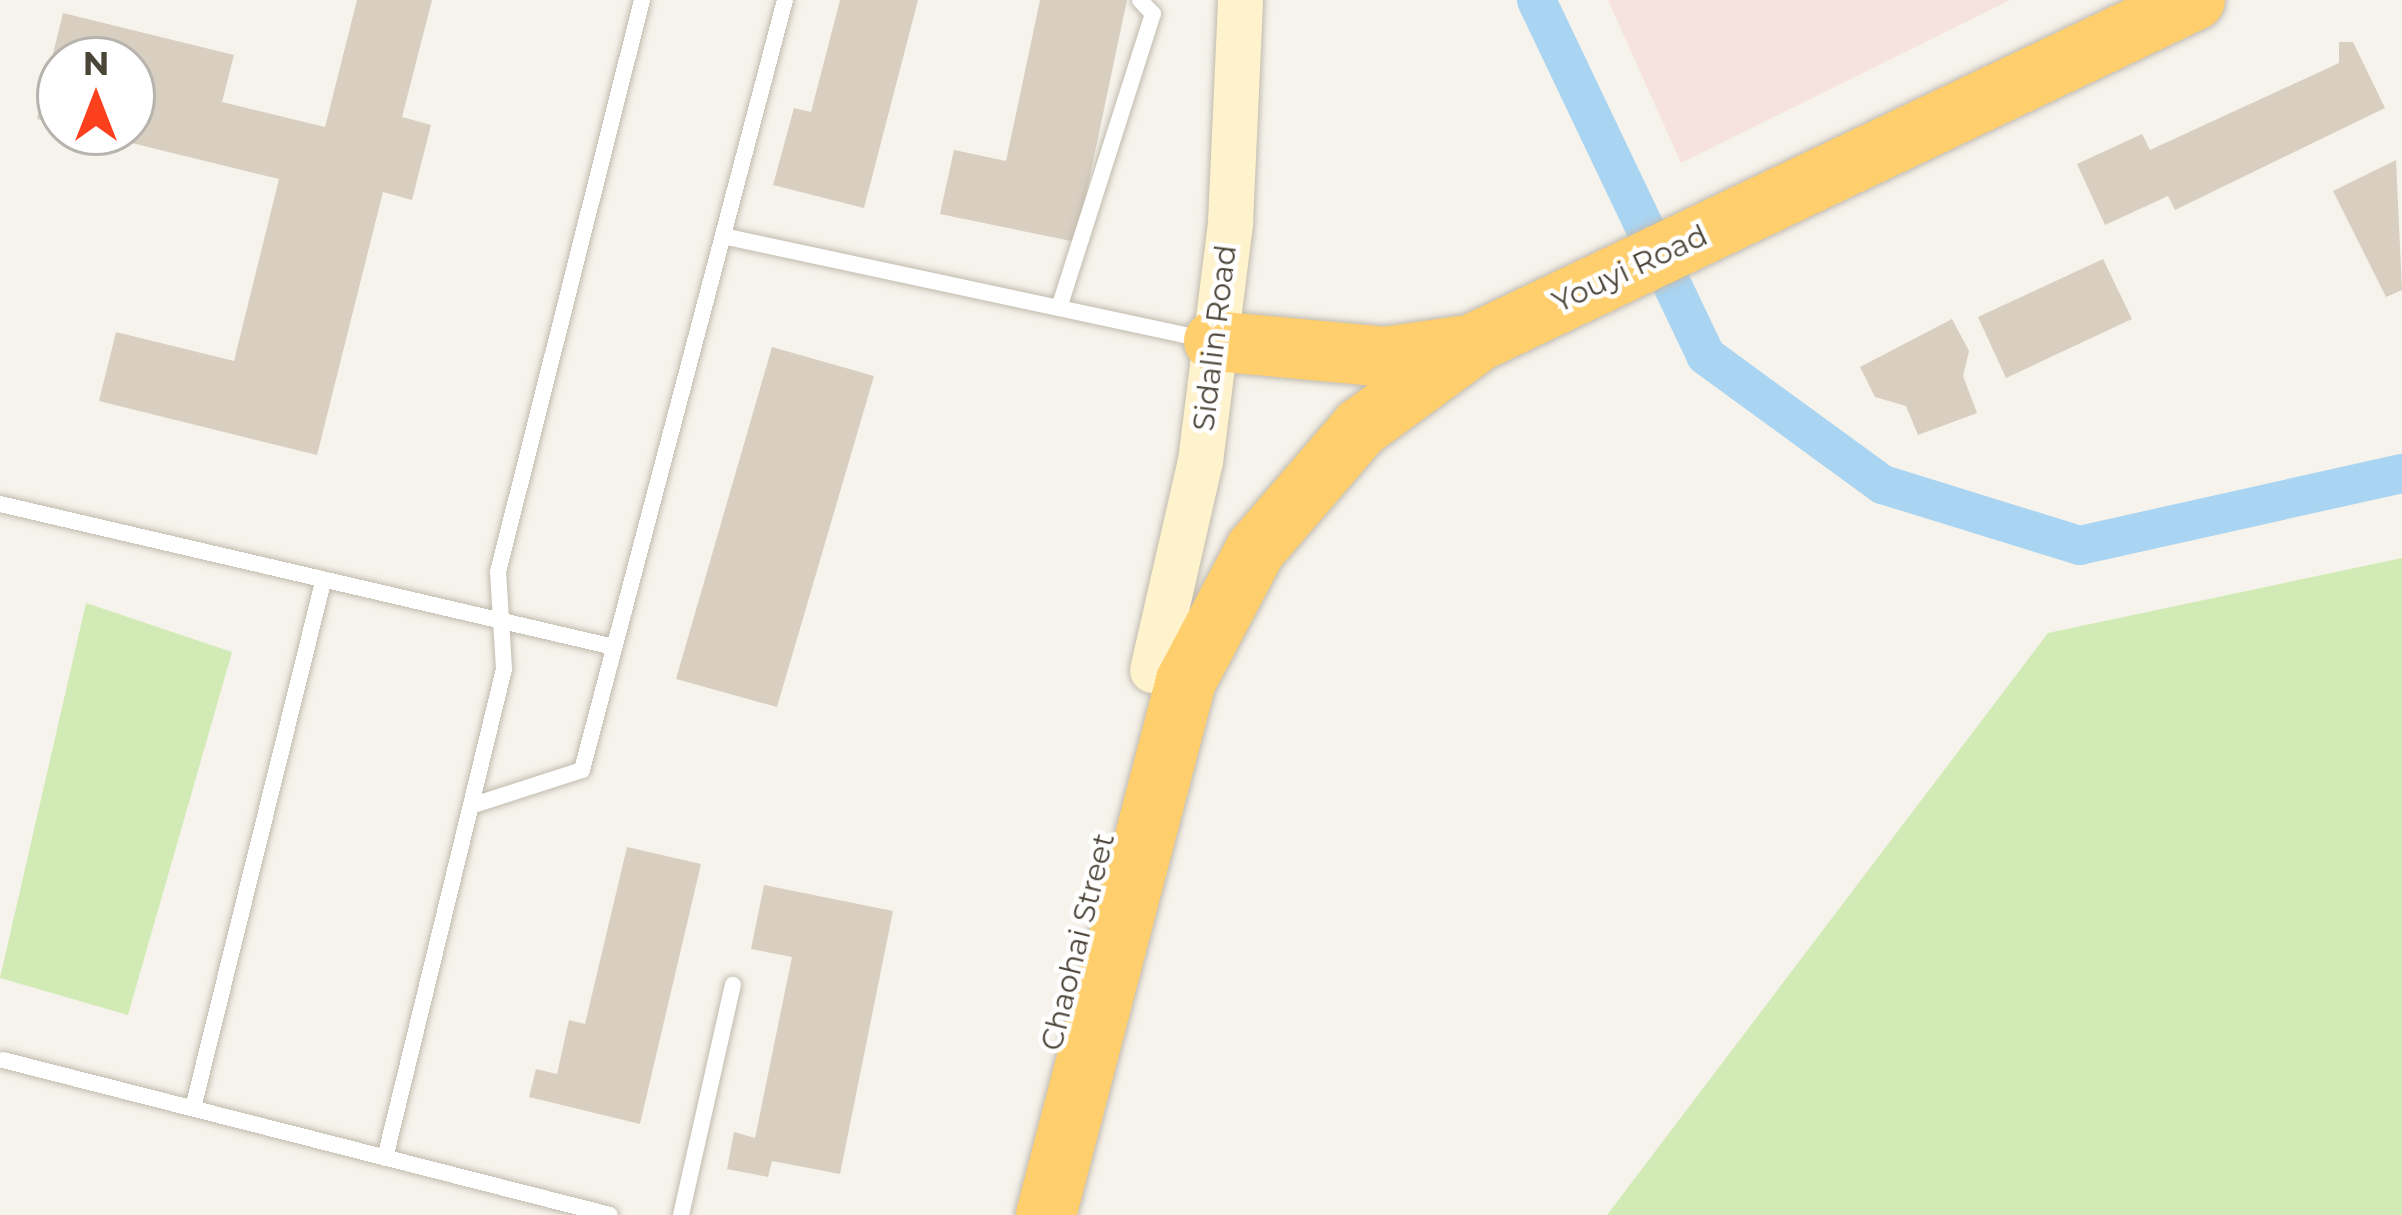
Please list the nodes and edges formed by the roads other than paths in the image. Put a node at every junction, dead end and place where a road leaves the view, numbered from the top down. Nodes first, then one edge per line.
1 (642, 0) edge
2 (784, 0) edge
3 (1140, 0) edge
4 (1240, 0) edge
5 (2101, 0) edge
6 (2194, 0) edge
7 (1710, 208) junction
8 (723, 236) junction
9 (1572, 274) junction
10 (1059, 308) junction
11 (1214, 341) junction
12 (1479, 341) junction
13 (1385, 357) junction
14 (0, 504) edge
15 (322, 586) junction
16 (501, 624) junction
17 (614, 647) junction
18 (1169, 675) junction
19 (477, 803) junction
20 (733, 985) dead end
21 (3, 1060) dead end
22 (193, 1108) junction
23 (386, 1158) junction
24 (610, 1215) edge
25 (681, 1215) edge
26 (1009, 1215) edge
27 (1046, 1215) edge

1 - 16 lane
2 - 8 lane
3 - 10 lane
4 - 11 street, Sidalin Road
5 - 7 highway, Youyi Road
6 - 7 highway, Youyi Road
7 - 9 highway, Youyi Road
8 - 10 lane
8 - 17 lane
9 - 12 highway, Youyi Road
9 - 13 highway, Youyi Road
10 - 11 lane
11 - 13 highway
11 - 18 street, Sidalin Road
12 - 13 highway
12 - 18 highway, Youyi Road
13 - 18 highway, Youyi Road
14 - 15 lane
15 - 16 lane
15 - 22 lane
16 - 17 lane
16 - 19 lane
17 - 19 lane
18 - 26 highway, Chaohai Street
18 - 27 highway, Chaohai Street
19 - 23 lane
20 - 25 lane
21 - 22 lane
22 - 23 lane
23 - 24 lane

